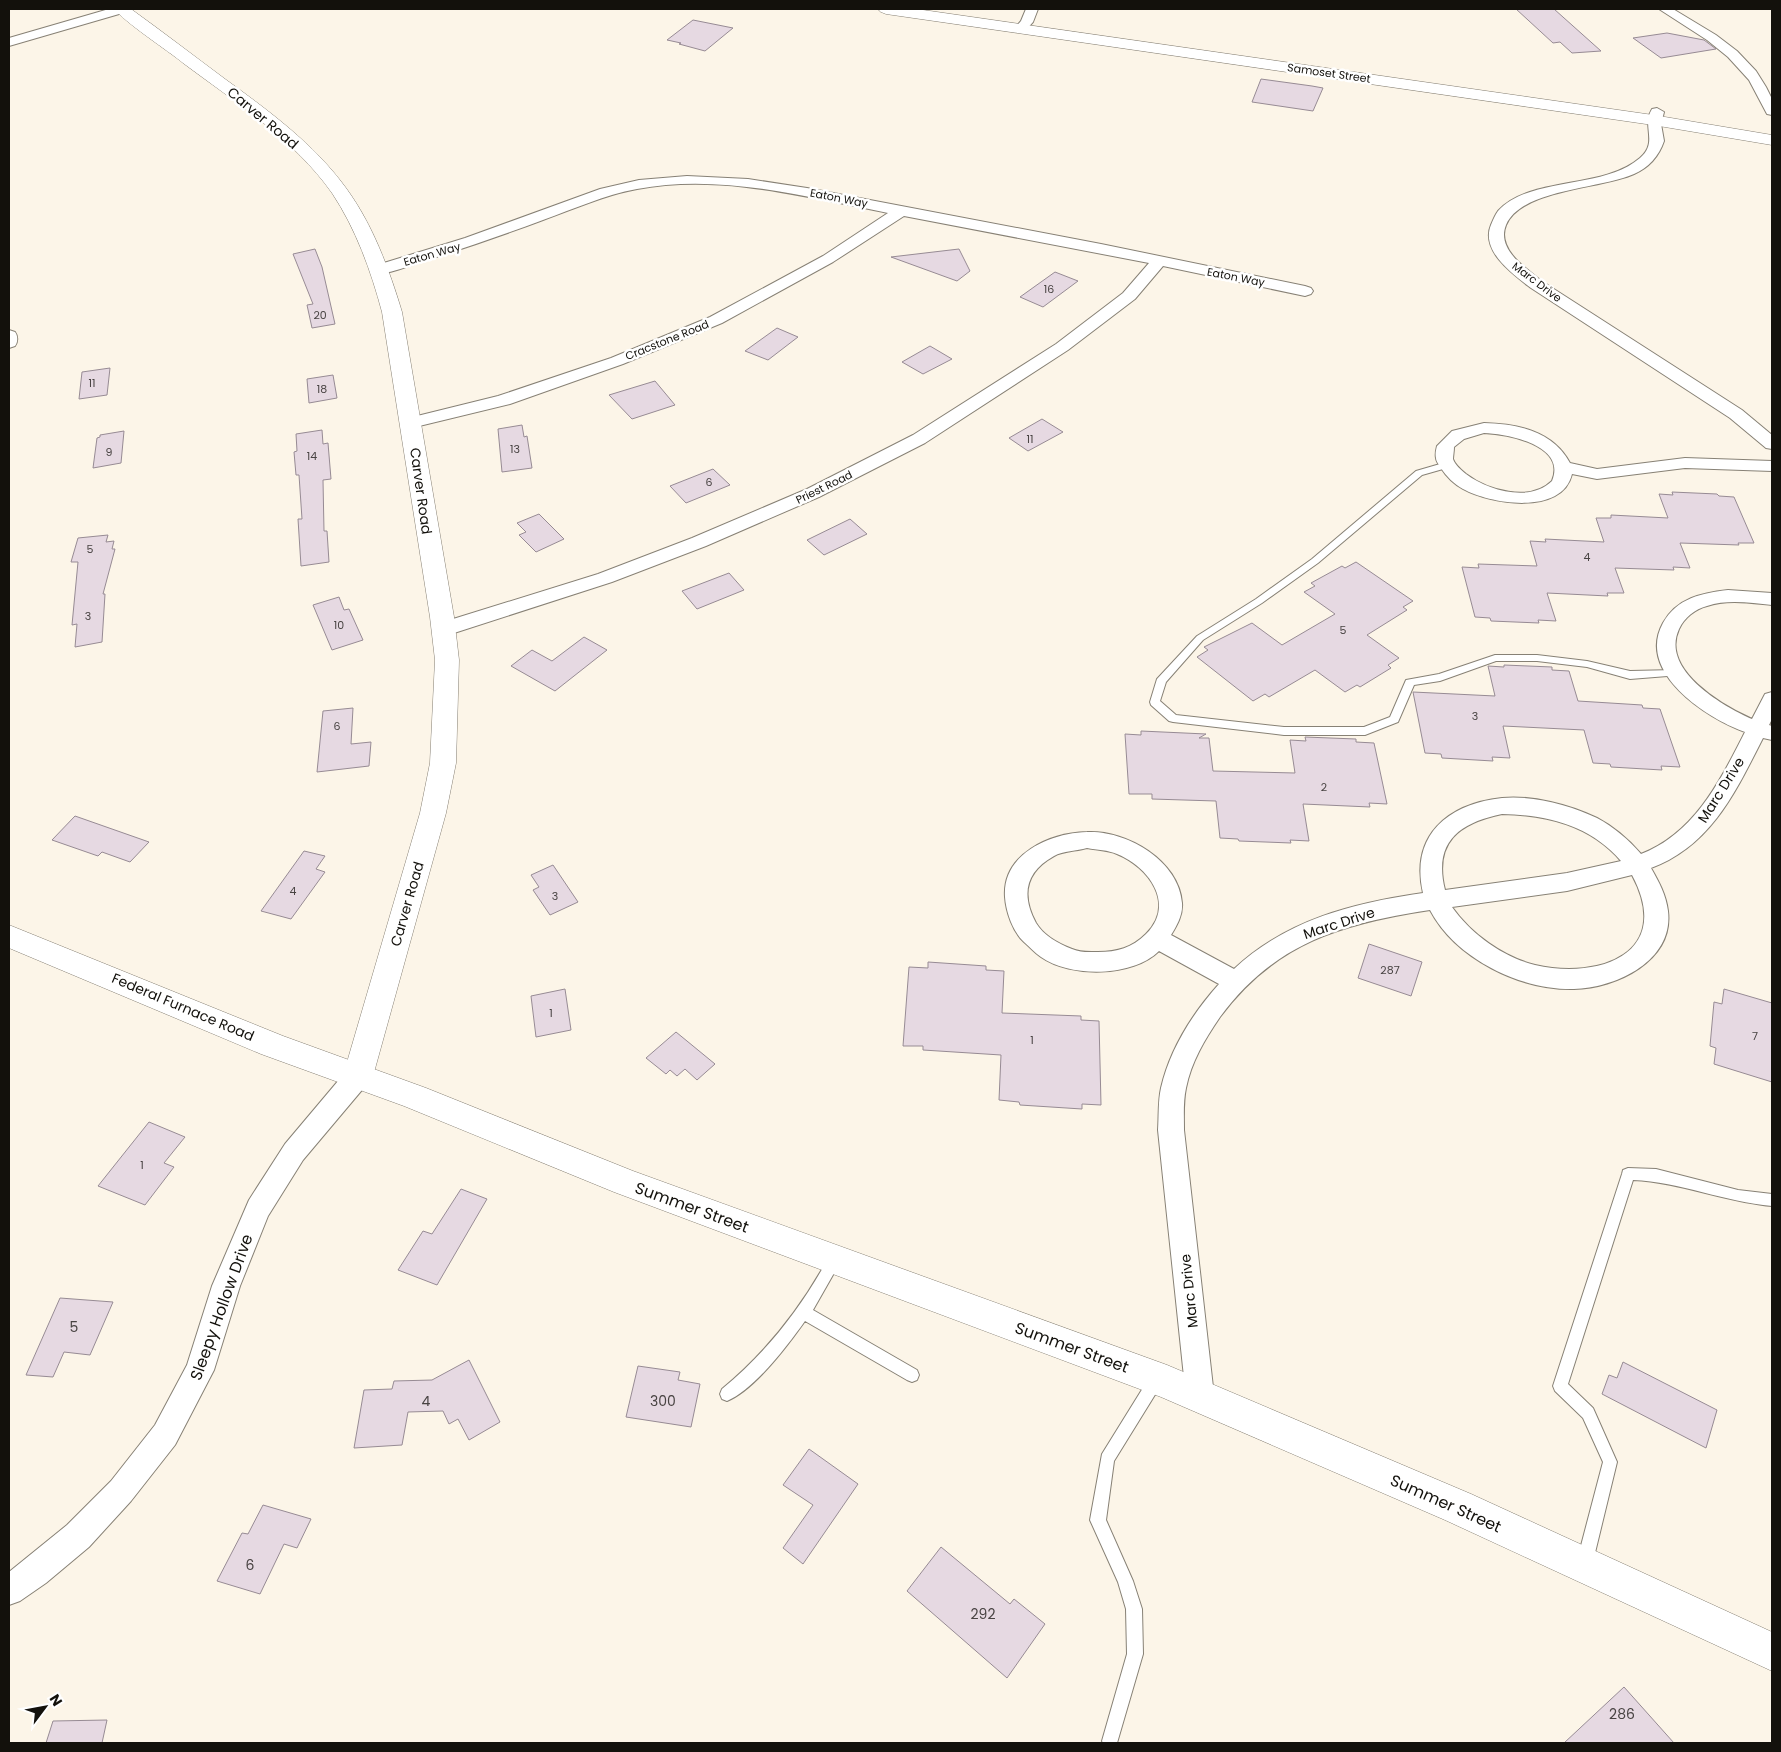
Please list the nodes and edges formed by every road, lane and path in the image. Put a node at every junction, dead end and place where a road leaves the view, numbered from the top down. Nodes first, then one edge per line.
1 (122, 9) edge
2 (886, 9) edge
3 (937, 9) edge
4 (1665, 9) edge
5 (1027, 20) edge
6 (9, 42) edge
7 (1772, 111) edge
8 (1655, 116) junction
9 (1772, 131) edge
10 (1772, 140) edge
11 (902, 211) junction
12 (1158, 262) junction
13 (379, 269) junction
14 (1304, 291) dead end
15 (9, 335) edge
16 (9, 343) edge
17 (412, 423) junction
18 (1772, 444) edge
19 (1447, 465) junction
20 (1772, 466) edge
21 (1563, 467) junction
22 (1772, 599) edge
23 (444, 629) junction
24 (1676, 673) junction
25 (1772, 699) edge
26 (1764, 731) edge
27 (1637, 863) junction
28 (1436, 901) junction
29 (9, 936) edge
30 (1158, 939) junction
31 (1236, 982) junction
32 (358, 1076) junction
33 (1772, 1200) edge
34 (835, 1259) junction
35 (804, 1313) junction
36 (912, 1375) dead end
37 (1157, 1378) junction
38 (728, 1394) dead end
39 (1200, 1396) junction
40 (1584, 1566) junction
41 (9, 1590) edge
42 (1772, 1652) edge
43 (1110, 1741) dead end

1 - 6 street
1 - 13 main road, Carver Road
2 - 5 main road, Samoset Street
3 - 5 main road, Samoset Street
4 - 7 street
5 - 8 main road, Samoset Street
8 - 9 main road, Samoset Street
8 - 10 main road, Samoset Street
8 - 18 street, Marc Drive
11 - 12 street, Eaton Way
11 - 13 street, Eaton Way
11 - 17 street, Cracstone Road
12 - 14 street, Eaton Way
12 - 23 street, Priest Road
13 - 17 main road, Carver Road
15 - 16 street
17 - 23 main road, Carver Road
19 - 21 street
19 - 21 street
19 - 24 lane
20 - 21 street
22 - 24 street
23 - 32 main road, Carver Road
24 - 26 street
25 - 26 street, Marc Drive
26 - 27 street, Marc Drive
27 - 28 street, Marc Drive
27 - 28 street
27 - 28 street
28 - 31 street, Marc Drive
29 - 32 main road, Federal Furnace Road
30 - 30 street
30 - 31 street
31 - 39 street, Marc Drive
32 - 34 main road, Summer Street
32 - 41 street, Sleepy Hollow Drive
33 - 40 lane
34 - 35 lane
34 - 37 main road, Summer Street
35 - 36 lane
35 - 38 lane
37 - 39 main road, Summer Street
37 - 43 lane
39 - 40 main road, Summer Street
40 - 42 main road, Summer Street

